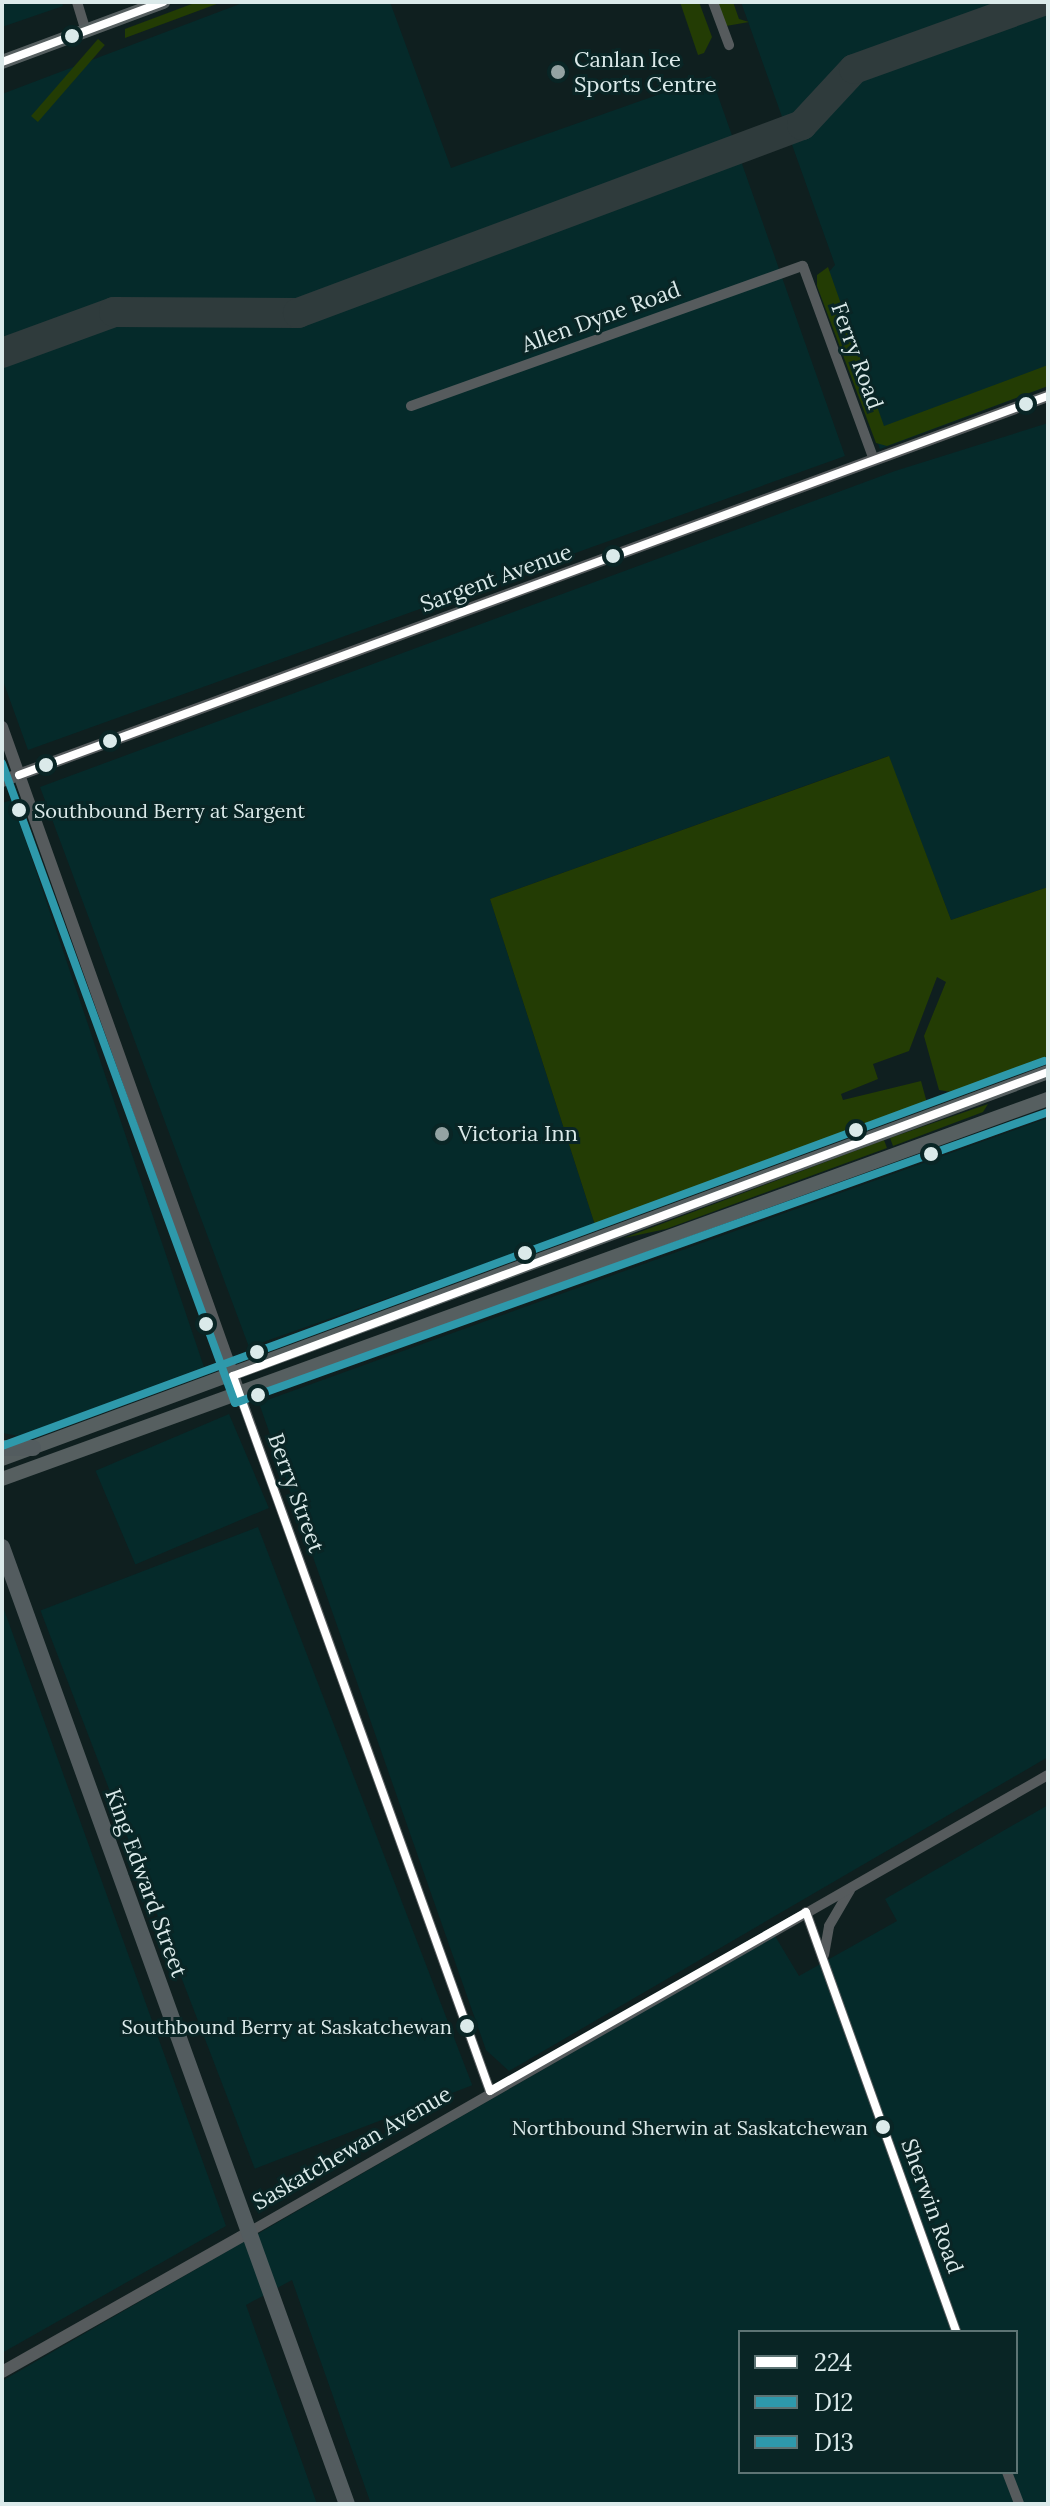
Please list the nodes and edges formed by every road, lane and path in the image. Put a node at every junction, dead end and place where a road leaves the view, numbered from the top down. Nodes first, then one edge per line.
1 (77, 2) edge
2 (163, 2) edge
3 (713, 2) edge
4 (86, 31) junction
5 (729, 45) dead end
6 (2, 62) edge
7 (803, 266) joint
8 (1048, 396) edge
9 (411, 406) dead end
10 (874, 460) junction
11 (2, 727) edge
12 (19, 775) junction
13 (2, 781) edge
14 (1048, 1072) edge
15 (1048, 1099) edge
16 (585, 1246) junction
17 (591, 1262) junction
18 (393, 1316) junction
19 (400, 1332) junction
20 (233, 1376) junction
21 (239, 1392) junction
22 (2, 1448) edge
23 (33, 1448) junction
24 (2, 1459) edge
25 (2, 1479) edge
26 (2, 1547) edge
27 (1048, 1775) edge
28 (850, 1888) junction
29 (806, 1912) junction
30 (824, 1965) junction
31 (490, 2091) junction
32 (249, 2232) junction
33 (955, 2330) edge
34 (2, 2372) edge
35 (1008, 2474) edge
36 (347, 2504) edge
37 (1019, 2504) edge

1 - 4 street
2 - 4 main road
3 - 5 street
4 - 6 main road
7 - 9 street, Allen Dyne Road
7 - 10 street, Ferry Road
8 - 10 street, Sargent Avenue
10 - 12 street, Sargent Avenue
11 - 12 street, Berry Street
12 - 13 street, Sargent Avenue
12 - 20 street, Berry Street
14 - 16 main road
15 - 17 main road
16 - 17 street
16 - 18 main road
17 - 19 main road
18 - 19 street
18 - 20 main road
19 - 21 main road
20 - 21 street, Berry Street
20 - 23 main road
21 - 25 main road
21 - 31 street, Berry Street
22 - 23 main road
23 - 24 main road
26 - 32 main road, King Edward Street
27 - 28 street, Saskatchewan Avenue
28 - 29 street, Saskatchewan Avenue
28 - 30 street
29 - 30 street, Sherwin Road
29 - 31 street, Saskatchewan Avenue
30 - 33 street, Sherwin Road
31 - 32 street, Saskatchewan Avenue
32 - 34 street, Saskatchewan Avenue
32 - 36 main road, King Edward Street
35 - 37 street

